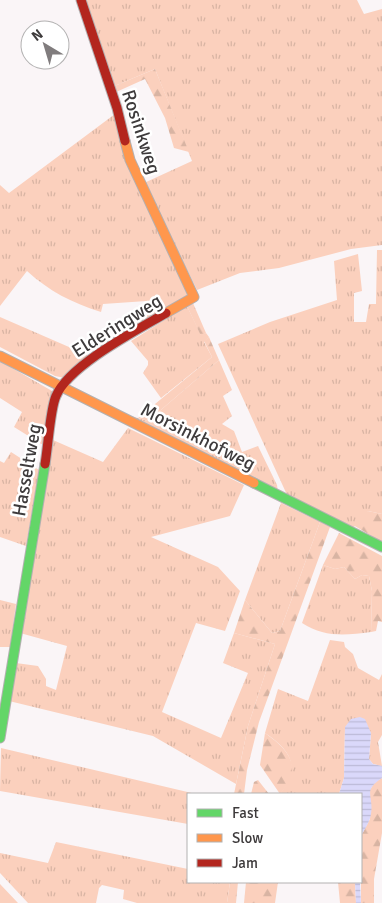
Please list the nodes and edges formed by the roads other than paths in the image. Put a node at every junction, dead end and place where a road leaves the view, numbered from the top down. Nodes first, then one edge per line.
1 (82, 0) edge
2 (194, 297) joint
3 (0, 356) edge
4 (61, 386) junction
5 (382, 547) edge
6 (0, 738) edge

1 - 2 street, Rosinkweg
2 - 4 street, Elderingweg
3 - 4 street, Morsinkhofweg
4 - 5 street, Morsinkhofweg
4 - 6 street, Hasseltweg

